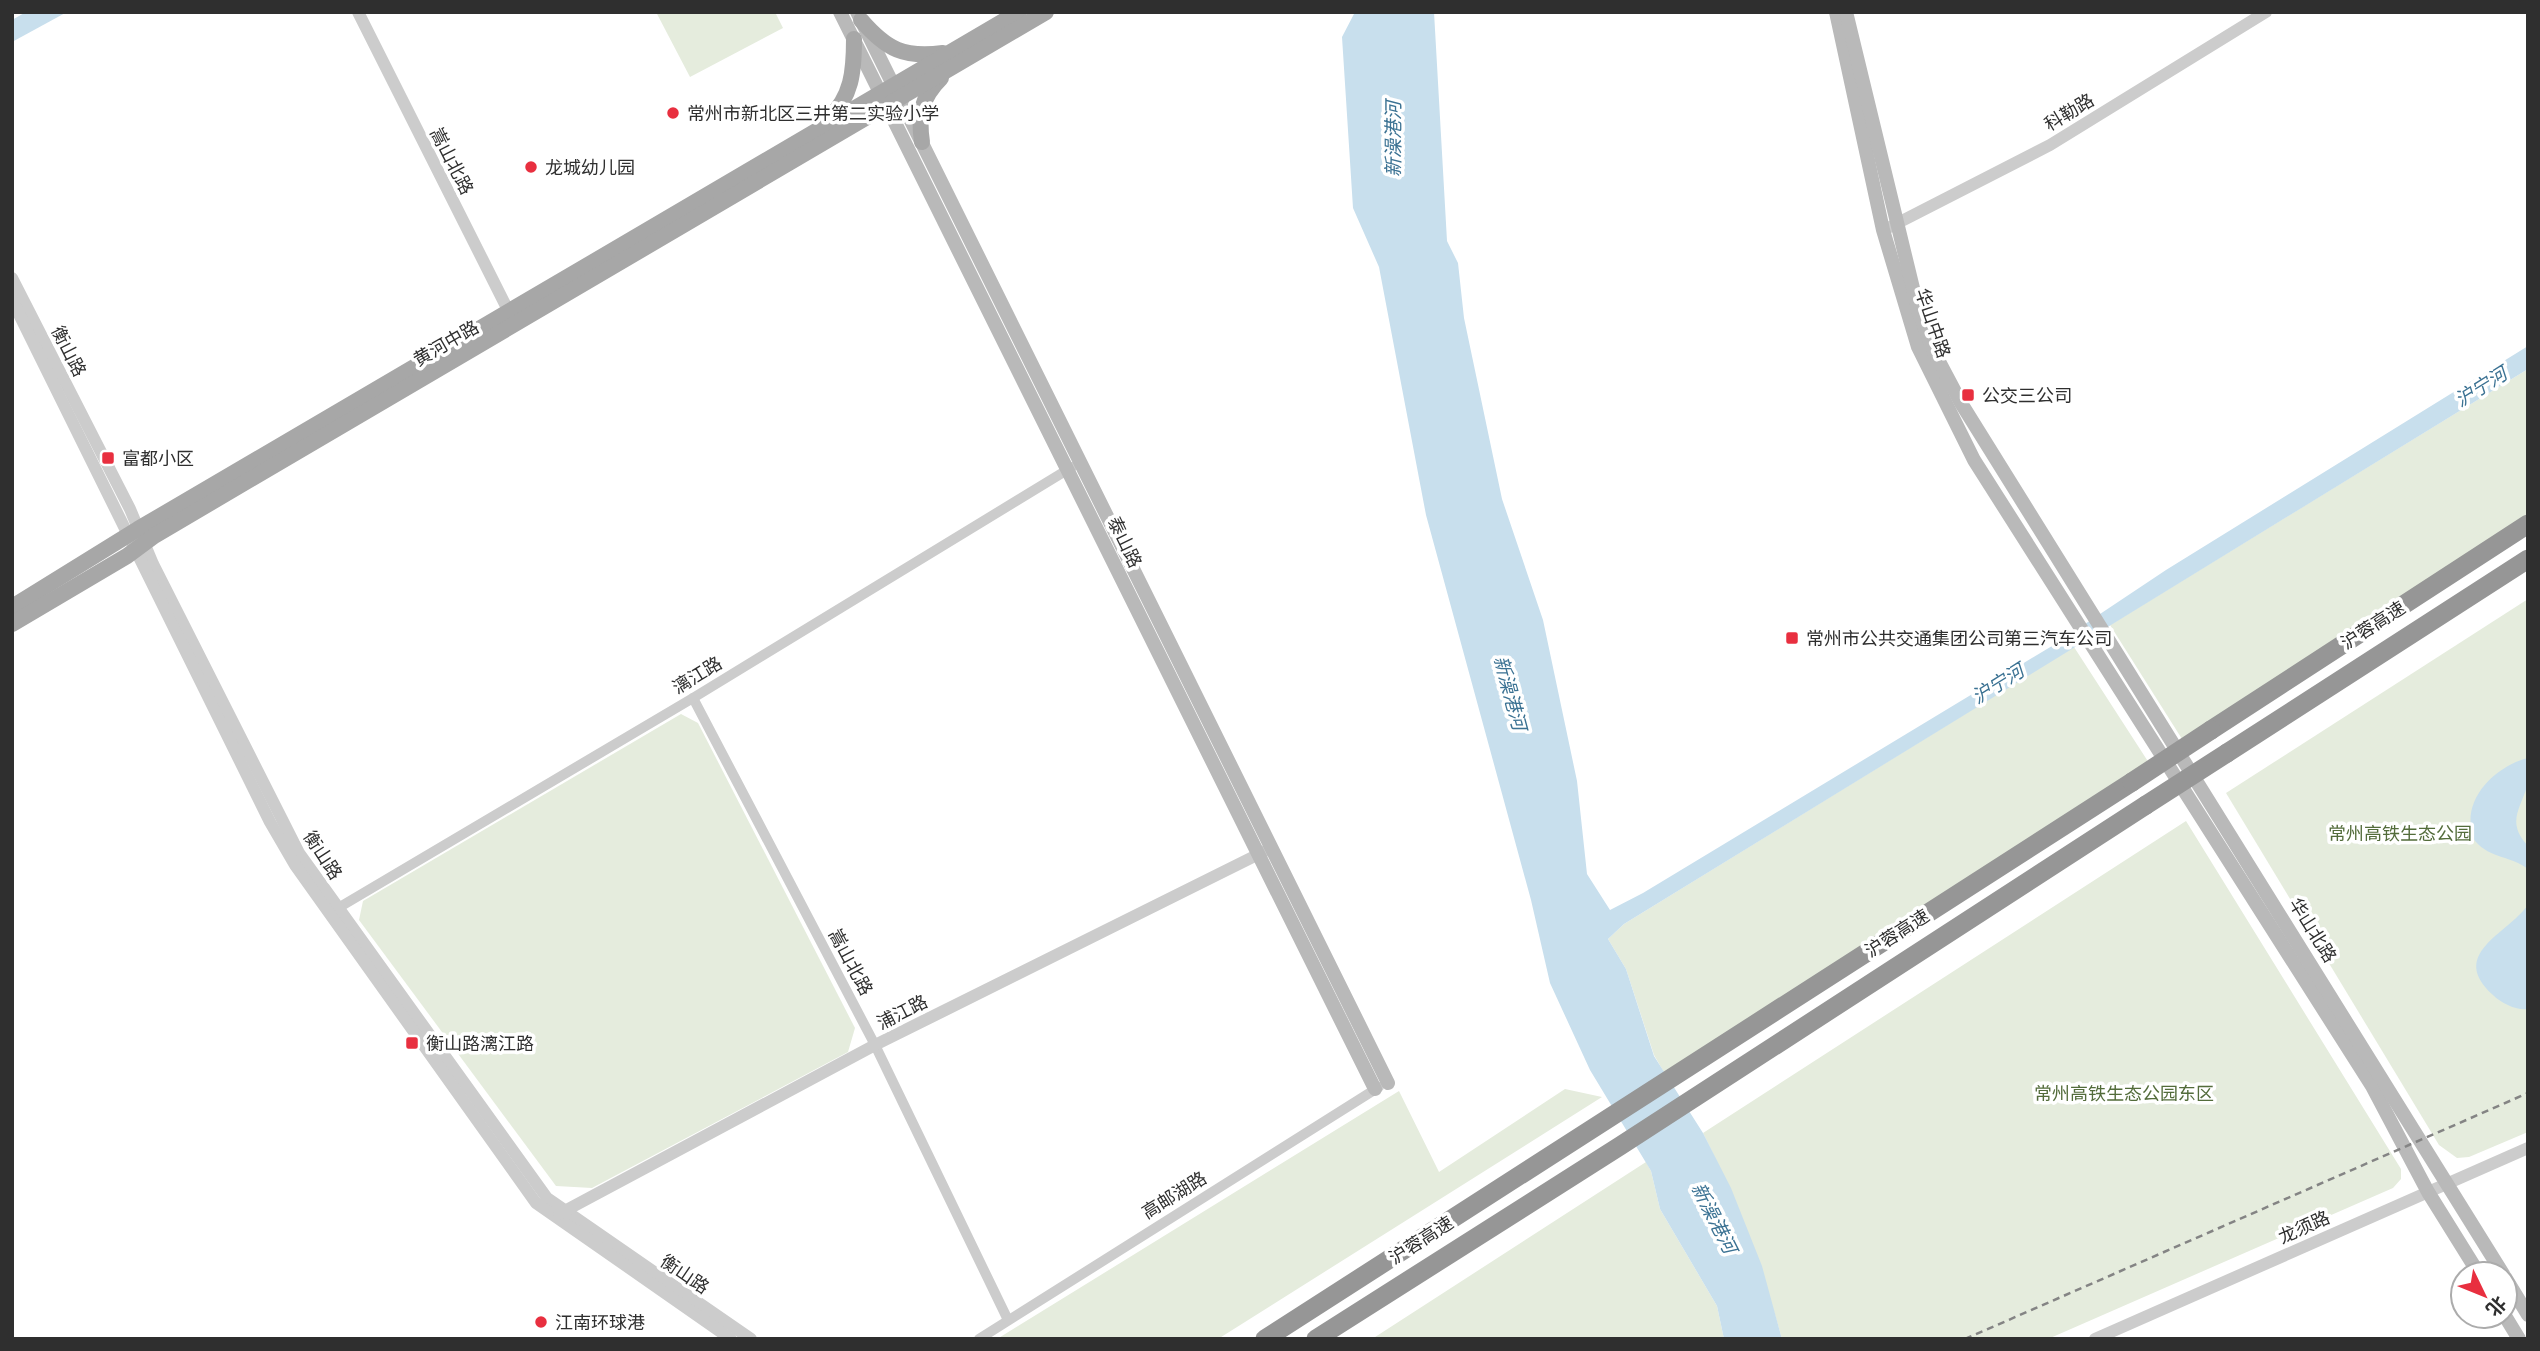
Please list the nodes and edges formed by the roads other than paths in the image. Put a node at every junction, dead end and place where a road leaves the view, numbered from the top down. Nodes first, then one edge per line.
1 (358, 12) edge
2 (840, 12) edge
3 (1019, 12) edge
4 (1046, 12) edge
5 (1836, 12) edge
6 (1846, 12) edge
7 (2266, 12) edge
8 (859, 16) edge
9 (2252, 16) edge
10 (854, 39) junction
11 (953, 59) junction
12 (892, 96) junction
13 (816, 132) junction
14 (922, 142) junction
15 (1890, 227) junction
16 (12, 278) edge
17 (12, 300) edge
18 (512, 318) junction
19 (1074, 466) junction
20 (2528, 524) edge
21 (137, 539) junction
22 (2528, 559) edge
23 (12, 607) edge
24 (2088, 607) joint
25 (2071, 616) joint
26 (12, 624) edge
27 (694, 698) junction
28 (1265, 851) junction
29 (334, 911) junction
30 (875, 1045) junction
31 (1381, 1086) joint
32 (2528, 1148) edge
33 (2447, 1183) junction
34 (2428, 1192) junction
35 (559, 1215) junction
36 (2470, 1260) edge
37 (2494, 1260) edge
38 (1008, 1320) junction
39 (731, 1339) edge
40 (751, 1339) edge
41 (979, 1339) edge
42 (1265, 1339) edge
43 (1316, 1339) edge
44 (2095, 1339) edge

1 - 18 street, 嵩山北路
2 - 10 main road, 泰山路
3 - 11 main road
4 - 11 main road
5 - 15 main road, 华山中路
6 - 15 main road, 华山中路
7 - 9 street, 科勒路
8 - 11 main road
8 - 12 main road, 泰山路
9 - 15 street, 科勒路
10 - 12 main road, 泰山路
10 - 13 main road
11 - 12 main road
11 - 14 main road
12 - 13 main road, 黄河中路
12 - 14 main road, 泰山路
12 - 18 main road, 黄河中路
12 - 19 main road, 泰山路
13 - 18 main road, 黄河中路
14 - 19 main road, 泰山路
15 - 24 main road, 华山中路
15 - 25 main road, 华山中路
16 - 21 street, 衡山路
17 - 21 street, 衡山路
18 - 21 main road, 黄河中路
19 - 27 street, 漓江路
19 - 28 main road, 泰山路
20 - 42 highway, 沪蓉高速, bridge
21 - 23 main road, 黄河中路
21 - 26 main road, 黄河中路
21 - 29 street, 衡山路
22 - 43 highway, 沪蓉高速, bridge
24 - 33 main road, 华山北路
25 - 34 main road, 华山北路
27 - 29 street, 漓江路
27 - 30 street, 嵩山北路
28 - 30 street, 浦江路
28 - 31 main road, 泰山路
29 - 35 street, 衡山路
30 - 35 street, 浦江路
30 - 38 street, 嵩山北路
31 - 38 street, 高邮湖路
32 - 33 street, 龙须路
33 - 34 street, 龙须路
33 - 37 main road, 华山北路
34 - 36 main road, 华山北路
34 - 44 street, 龙须路
35 - 39 street, 衡山路
35 - 40 street, 衡山路
38 - 41 street, 高邮湖路

